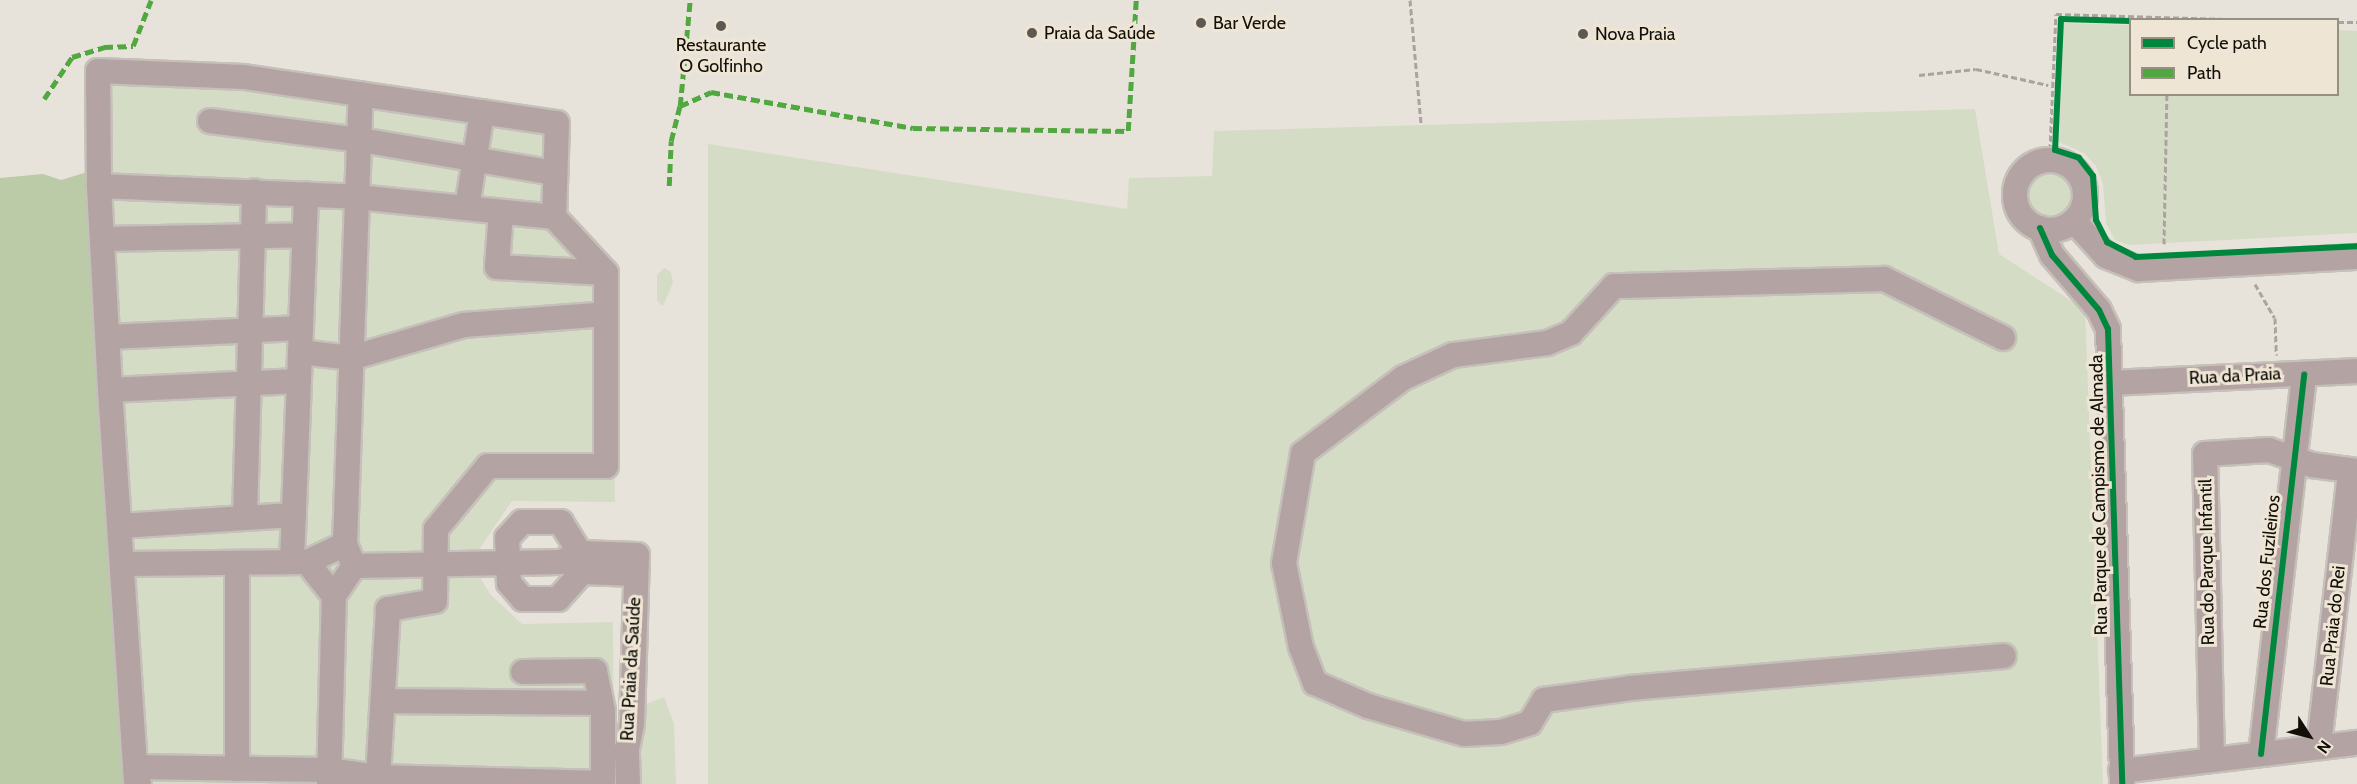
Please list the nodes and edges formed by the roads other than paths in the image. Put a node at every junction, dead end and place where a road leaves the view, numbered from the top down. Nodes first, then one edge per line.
1 (361, 94) junction
2 (482, 112) junction
3 (210, 121) dead end
4 (361, 140) junction
5 (474, 159) junction
6 (555, 173) junction
7 (99, 186) junction
8 (254, 191) junction
9 (306, 194) junction
10 (357, 197) junction
11 (467, 208) junction
12 (501, 212) junction
13 (554, 217) junction
14 (2074, 220) junction
15 (2040, 228) junction
16 (304, 235) junction
17 (253, 236) junction
18 (104, 239) junction
19 (2357, 257) edge
20 (606, 273) junction
21 (606, 314) junction
22 (250, 329) junction
23 (108, 337) junction
24 (2003, 338) dead end
25 (300, 340) junction
26 (351, 358) junction
27 (2357, 371) edge
28 (2304, 374) junction
29 (248, 381) junction
30 (299, 381) junction
31 (2112, 383) junction
32 (110, 390) junction
33 (2293, 457) junction
34 (2354, 471) edge
35 (294, 515) junction
36 (245, 518) junction
37 (120, 526) junction
38 (349, 555) junction
39 (299, 562) junction
40 (508, 562) junction
41 (574, 562) junction
42 (237, 563) junction
43 (124, 564) junction
44 (436, 564) junction
45 (334, 596) junction
46 (2004, 656) dead end
47 (523, 672) dead end
48 (384, 701) junction
49 (601, 702) junction
50 (2357, 743) edge
51 (2319, 745) junction
52 (2261, 754) junction
53 (2212, 760) junction
54 (237, 769) junction
55 (137, 776) edge
56 (328, 777) edge
57 (378, 777) junction
58 (2121, 778) edge
59 (603, 784) edge
60 (628, 784) edge

1 - 2 street
1 - 4 street
1 - 7 street
2 - 5 street
2 - 6 street
3 - 4 street
4 - 5 street
4 - 10 street
5 - 6 street
5 - 11 street
6 - 13 street
7 - 8 street
7 - 18 street
8 - 9 street
8 - 17 street
9 - 10 street
9 - 16 street
10 - 11 street
10 - 26 street
11 - 12 street
12 - 13 street
12 - 20 street
13 - 20 street
14 - 15 street
14 - 15 street
14 - 19 street
15 - 31 street, Rua Parque de Campismo de Almada
16 - 17 street
16 - 25 street
17 - 18 street
17 - 22 street
18 - 23 street
20 - 21 street
21 - 26 street
21 - 44 street
22 - 23 street
22 - 25 street
22 - 29 street
23 - 32 street
24 - 46 street
25 - 26 street
25 - 30 street
26 - 38 street
27 - 28 street, Rua da Praia
28 - 31 street, Rua da Praia
28 - 33 street, Rua dos Fuzileiros
29 - 30 street
29 - 32 street
29 - 36 street
30 - 35 street
31 - 58 street, Rua Parque de Campismo de Almada
32 - 37 street
33 - 34 street
33 - 52 street, Rua dos Fuzileiros
33 - 53 street, Rua do Parque Infantil
34 - 51 street, Rua Praia do Rei
35 - 36 street
35 - 39 street
36 - 37 street
37 - 43 street
38 - 39 street
38 - 44 street
38 - 45 street
39 - 42 street
39 - 45 street
40 - 41 street
40 - 41 street
40 - 41 street
40 - 44 street
41 - 60 street, Rua Praia da Saúde
42 - 43 street
42 - 54 street
43 - 55 street
44 - 48 street
45 - 56 street
47 - 49 street
48 - 49 street
48 - 57 street
49 - 59 street
50 - 51 street
51 - 52 street
52 - 53 street
53 - 58 street
54 - 55 street
54 - 56 street
56 - 57 street
57 - 59 street

